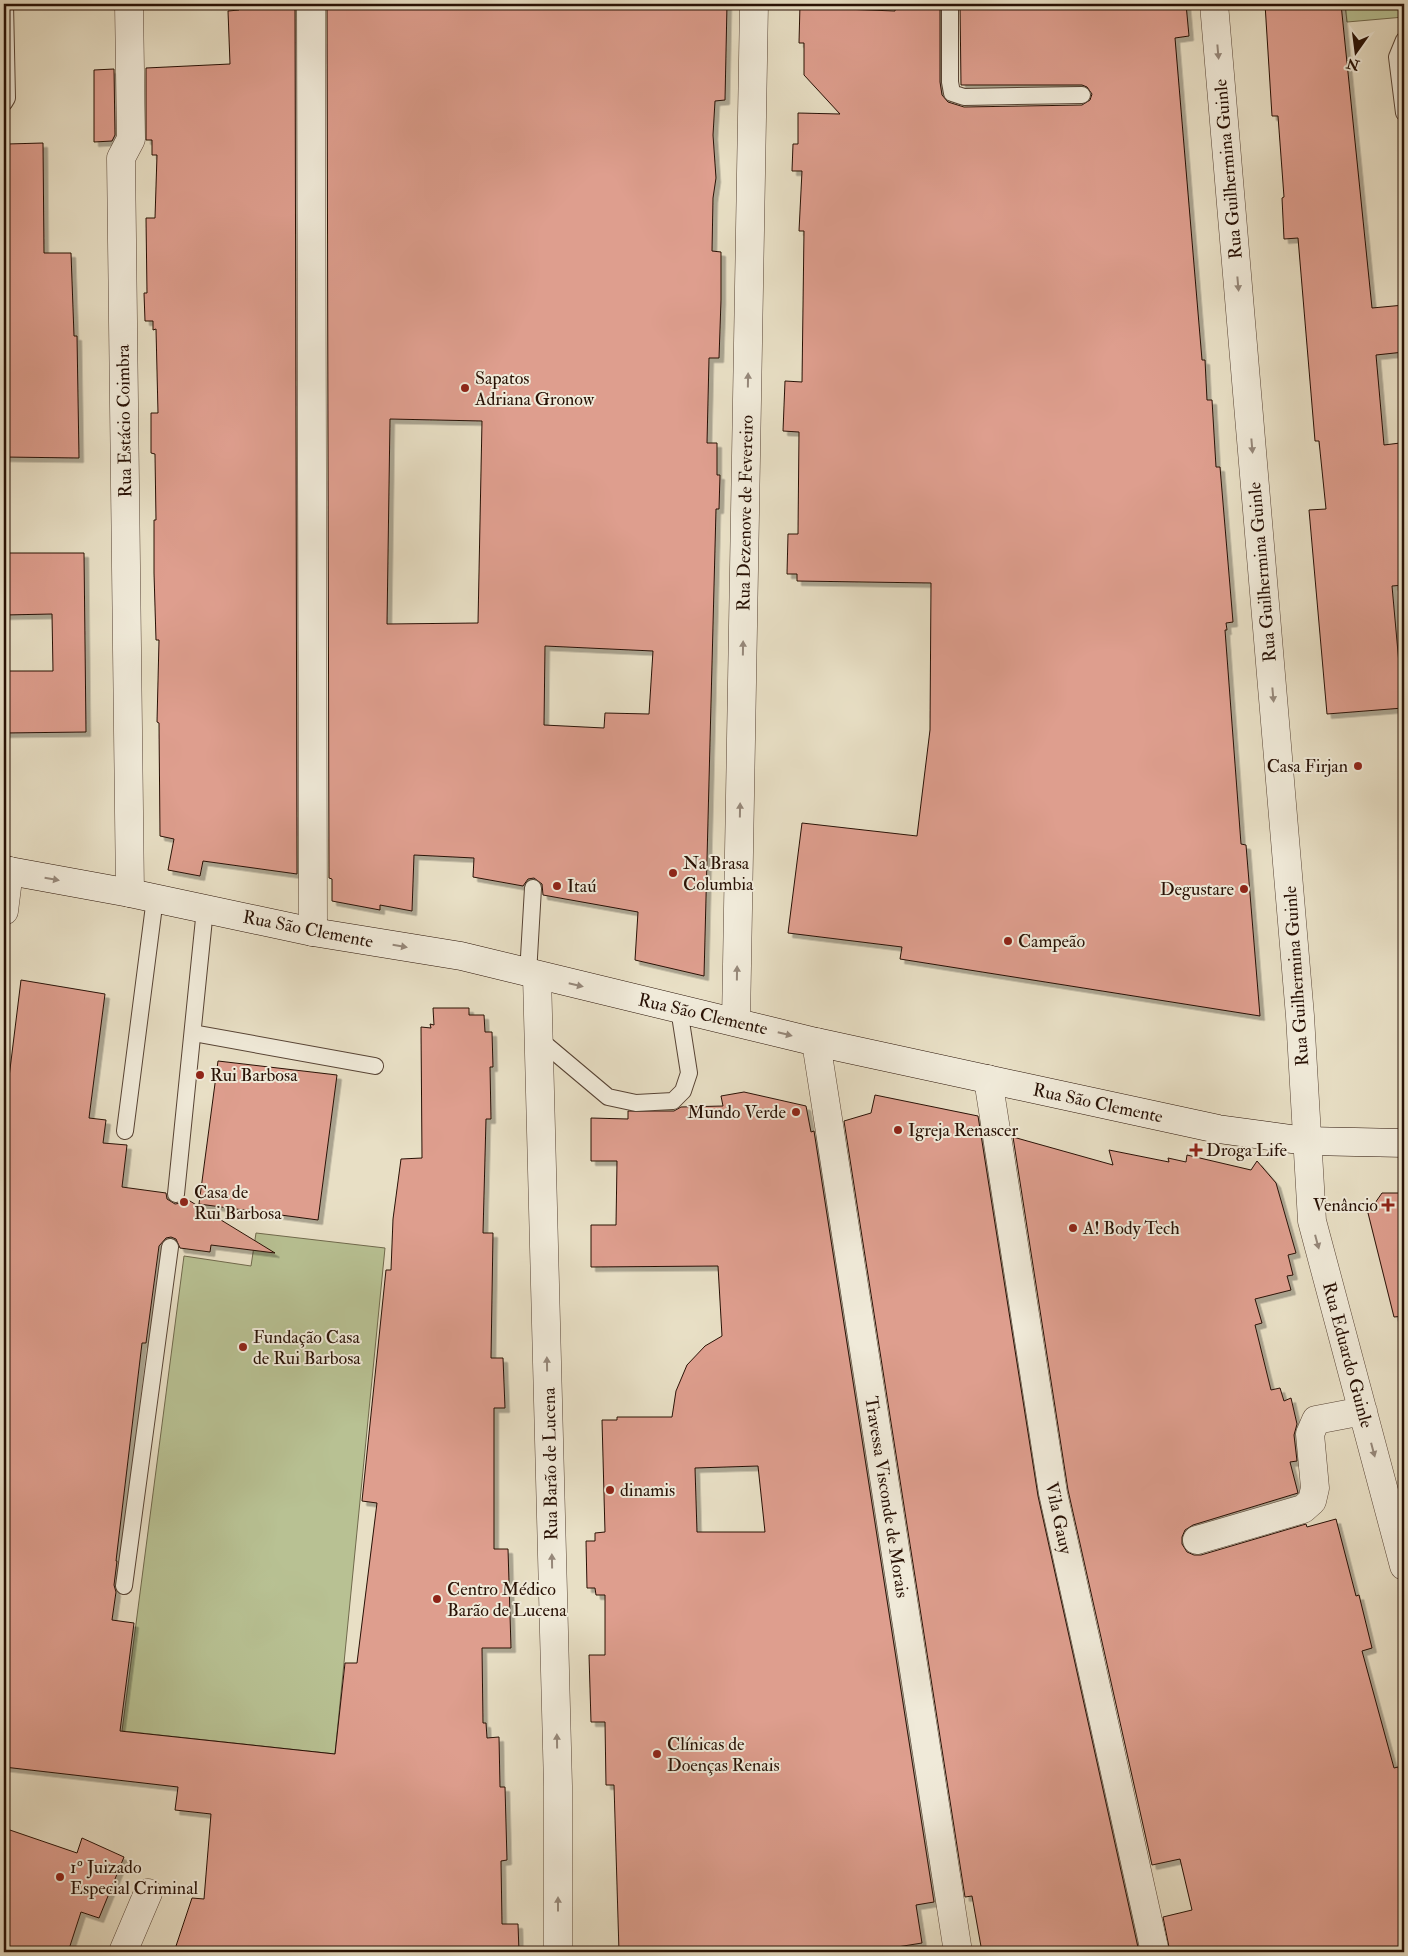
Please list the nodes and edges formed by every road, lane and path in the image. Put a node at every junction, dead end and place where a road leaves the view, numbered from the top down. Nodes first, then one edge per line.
1 (5, 4) edge
2 (129, 4) edge
3 (311, 4) edge
4 (754, 4) edge
5 (950, 4) edge
6 (1214, 4) edge
7 (1404, 40) edge
8 (1082, 95) dead end
9 (4, 103) edge
10 (1404, 113) edge
11 (6, 870) edge
12 (533, 888) dead end
13 (142, 896) junction
14 (204, 909) junction
15 (4, 912) edge
16 (313, 932) junction
17 (533, 975) junction
18 (679, 1008) junction
19 (736, 1022) junction
20 (193, 1033) junction
21 (539, 1040) junction
22 (816, 1042) junction
23 (375, 1066) dead end
24 (988, 1079) junction
25 (125, 1131) dead end
26 (1306, 1142) junction
27 (1404, 1144) edge
28 (176, 1194) dead end
29 (170, 1247) dead end
30 (1362, 1412) junction
31 (1197, 1540) dead end
32 (1404, 1566) edge
33 (124, 1586) dead end
34 (148, 1893) dead end
35 (123, 1952) edge
36 (558, 1952) edge
37 (958, 1952) edge
38 (1155, 1952) edge

1 - 9 lane
2 - 13 street, Rua Estácio Coimbra
3 - 16 street
19 -> 4 street, Rua Dezenove de Fevereiro
5 - 8 lane
6 -> 26 street, Rua Guilhermina Guinle
7 - 10 lane
11 -> 13 street, Rua São Clemente
11 - 15 street
12 - 17 lane
13 - 14 street, Rua São Clemente
13 - 25 lane
14 - 16 street, Rua São Clemente
14 - 20 lane
16 -> 17 street, Rua São Clemente
17 -> 18 street, Rua São Clemente
17 - 21 street, Rua Barão de Lucena
18 - 19 street, Rua São Clemente
18 - 21 lane
19 -> 22 street, Rua São Clemente
20 - 23 lane
20 - 28 lane
36 -> 21 street, Rua Barão de Lucena
22 - 24 street, Rua São Clemente
22 - 37 street, Travessa Visconde de Morais
24 - 26 street, Rua São Clemente
24 - 38 street, Vila Gauy
26 - 27 street, Rua São Clemente
26 -> 30 street, Rua Eduardo Guinle
29 - 33 lane
30 - 31 street
30 -> 32 street, Rua Eduardo Guinle
34 - 35 street

